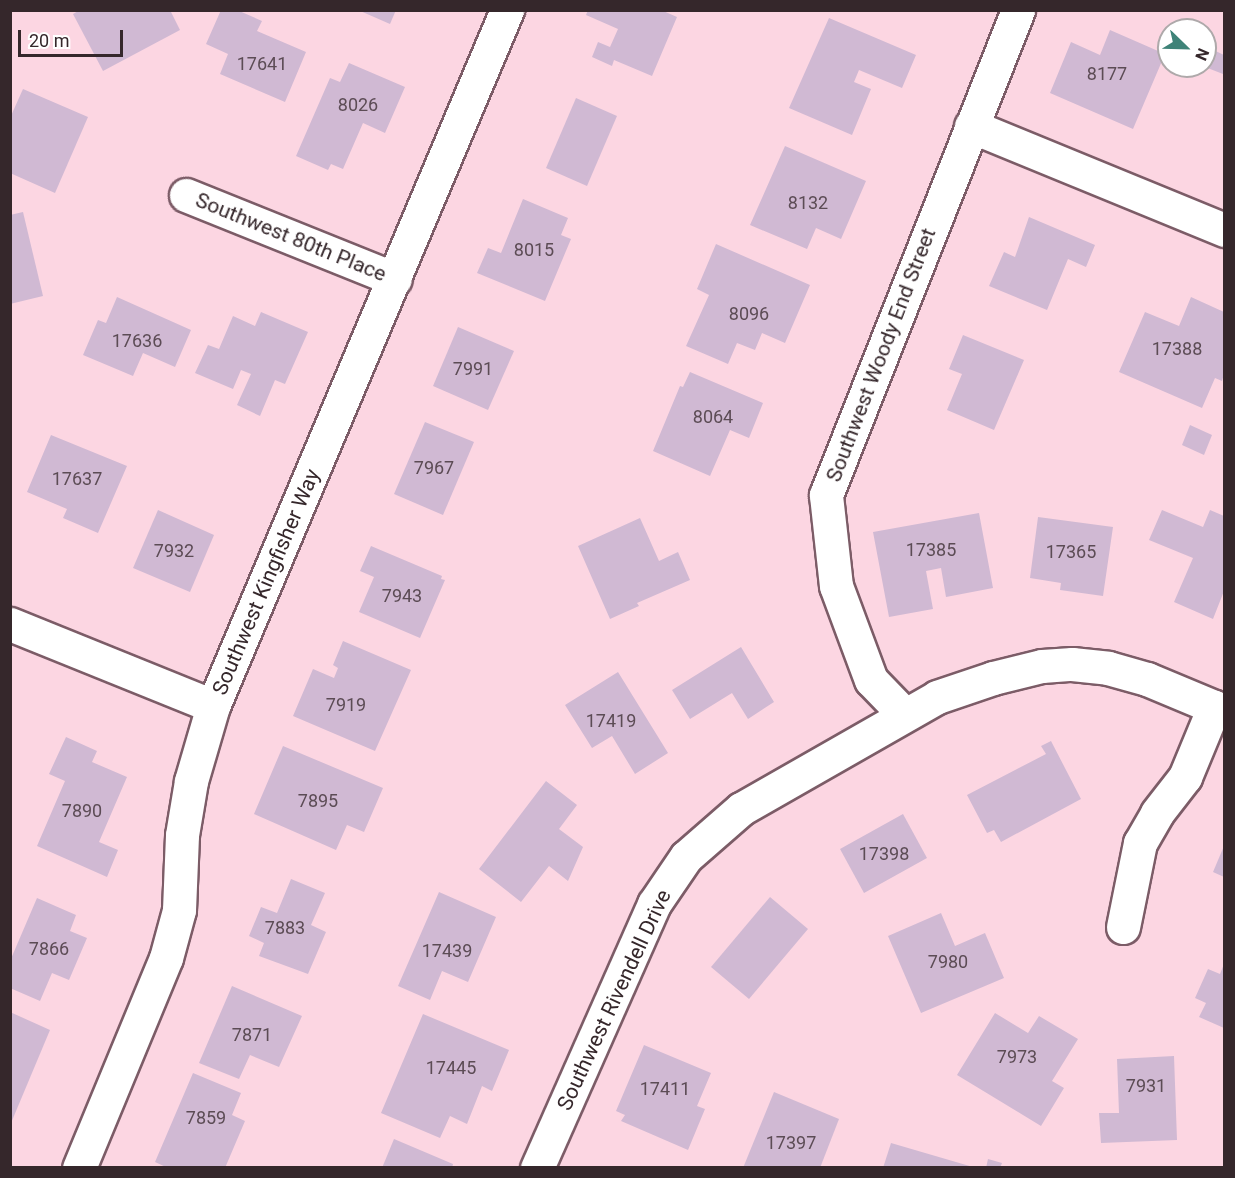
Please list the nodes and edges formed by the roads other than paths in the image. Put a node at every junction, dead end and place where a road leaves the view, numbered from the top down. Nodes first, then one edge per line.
1 (507, 10) edge
2 (1018, 10) edge
3 (971, 126) junction
4 (186, 195) dead end
5 (1224, 230) edge
6 (395, 279) junction
7 (10, 624) edge
8 (213, 706) junction
9 (1219, 709) edge
10 (904, 714) junction
11 (1123, 927) dead end
12 (79, 1167) edge
13 (537, 1167) edge

1 - 6 street, Southwest Kingfisher Way
2 - 3 street, Southwest Woody End Street
3 - 5 street
3 - 10 street, Southwest Woody End Street
4 - 6 street, Southwest 80th Place
6 - 8 street, Southwest Kingfisher Way
7 - 8 street
8 - 12 street, Southwest Kingfisher Way
9 - 10 street, Southwest Rivendell Drive
9 - 11 street
10 - 13 street, Southwest Rivendell Drive

